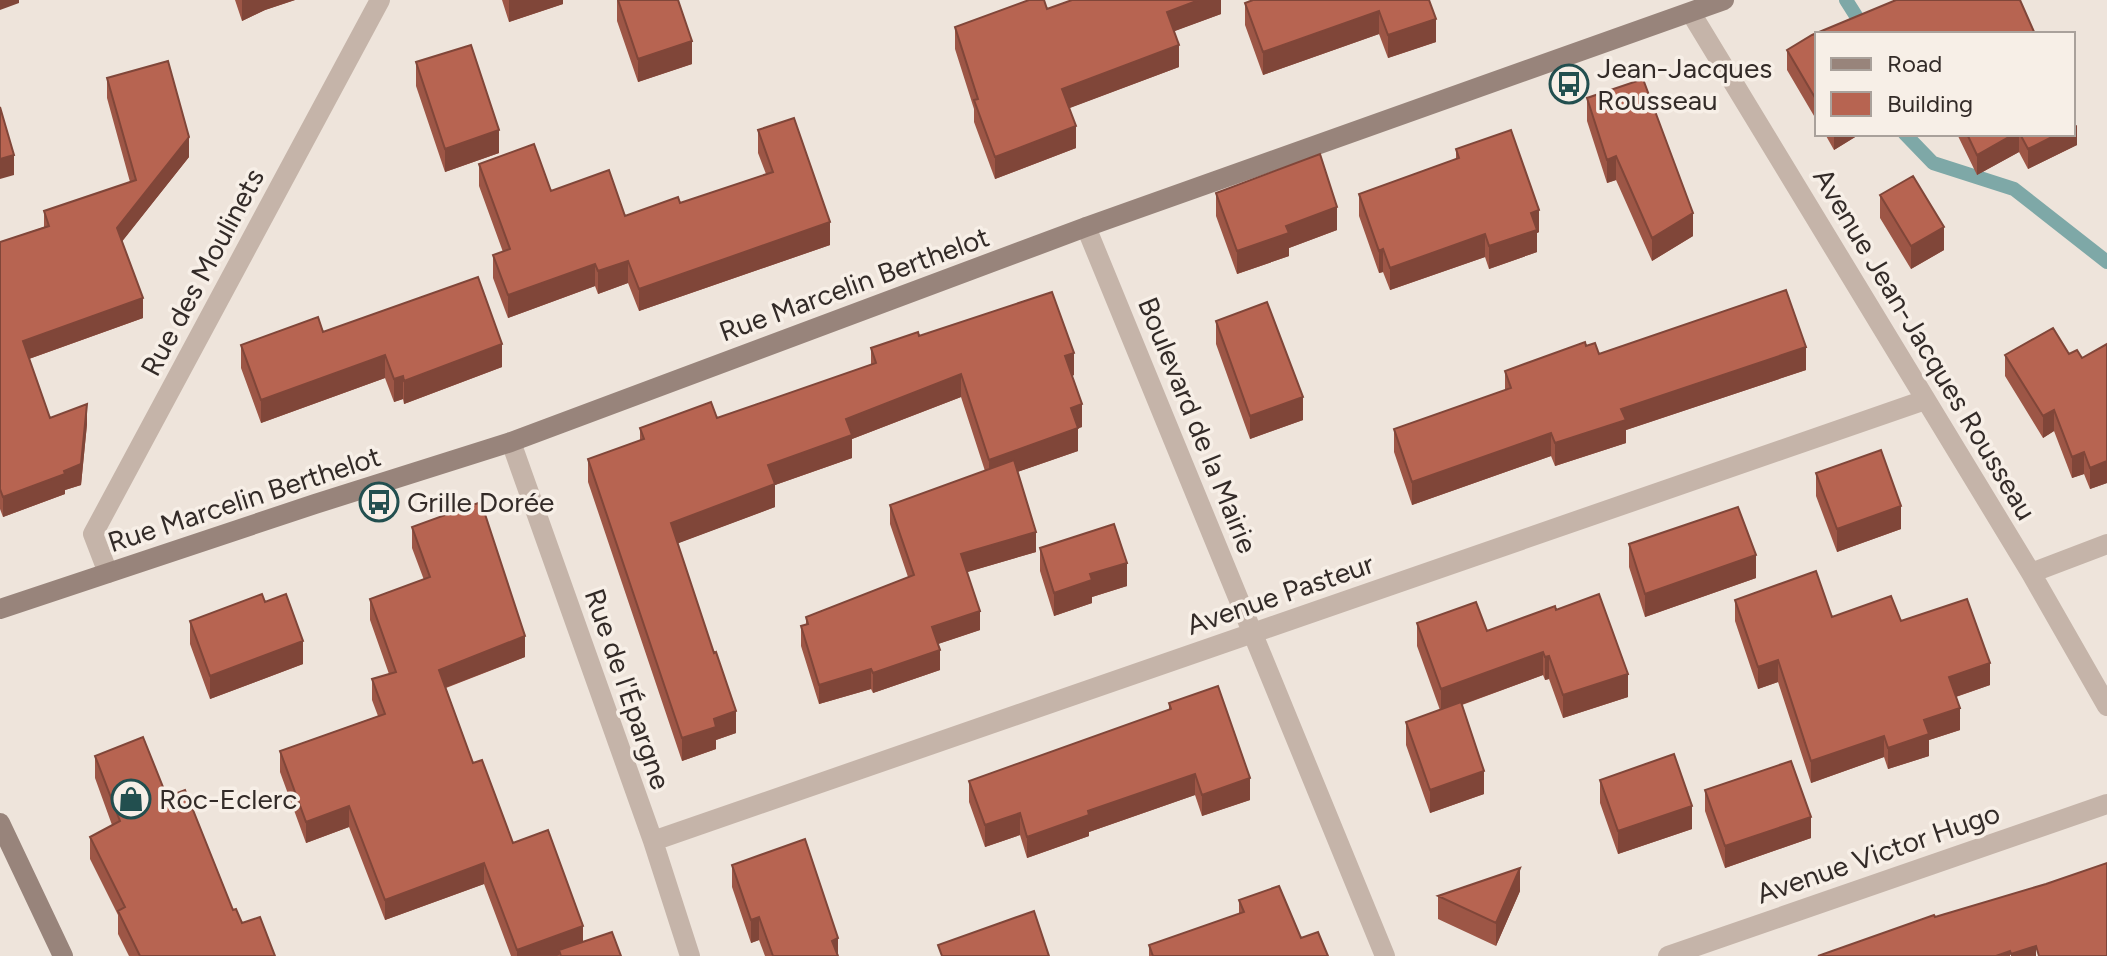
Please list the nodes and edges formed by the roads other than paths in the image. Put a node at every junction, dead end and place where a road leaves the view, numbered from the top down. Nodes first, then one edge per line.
1 (380, 0) edge
2 (1724, 0) edge
3 (1691, 13) junction
4 (1086, 227) junction
5 (1925, 400) junction
6 (511, 442) junction
7 (2107, 544) edge
8 (108, 573) junction
9 (2031, 573) junction
10 (0, 609) edge
11 (1253, 633) junction
12 (2107, 706) edge
13 (2107, 804) edge
14 (0, 823) edge
15 (653, 841) junction
16 (63, 956) edge
17 (690, 956) edge
18 (1385, 956) edge
19 (1668, 956) edge

1 - 8 street, Rue des Moulinets
2 - 3 street, Rue Marcelin Berthelot
3 - 4 street, Rue Marcelin Berthelot
3 - 5 street, Avenue Jean-Jacques Rousseau
4 - 6 street, Rue Marcelin Berthelot
4 - 11 street, Boulevard de la Mairie
5 - 9 street, Avenue Jean-Jacques Rousseau
5 - 11 street, Avenue Pasteur
6 - 8 street, Rue Marcelin Berthelot
6 - 15 street, Rue de l'Épargne
7 - 9 street
8 - 10 street, Rue Marcelin Berthelot
9 - 12 street, Avenue Jean-Jacques Rousseau
11 - 15 street, Avenue Pasteur
11 - 18 street, Boulevard de la Mairie
13 - 19 street, Avenue Victor Hugo
14 - 16 street
15 - 17 street, Rue de l'Épargne

